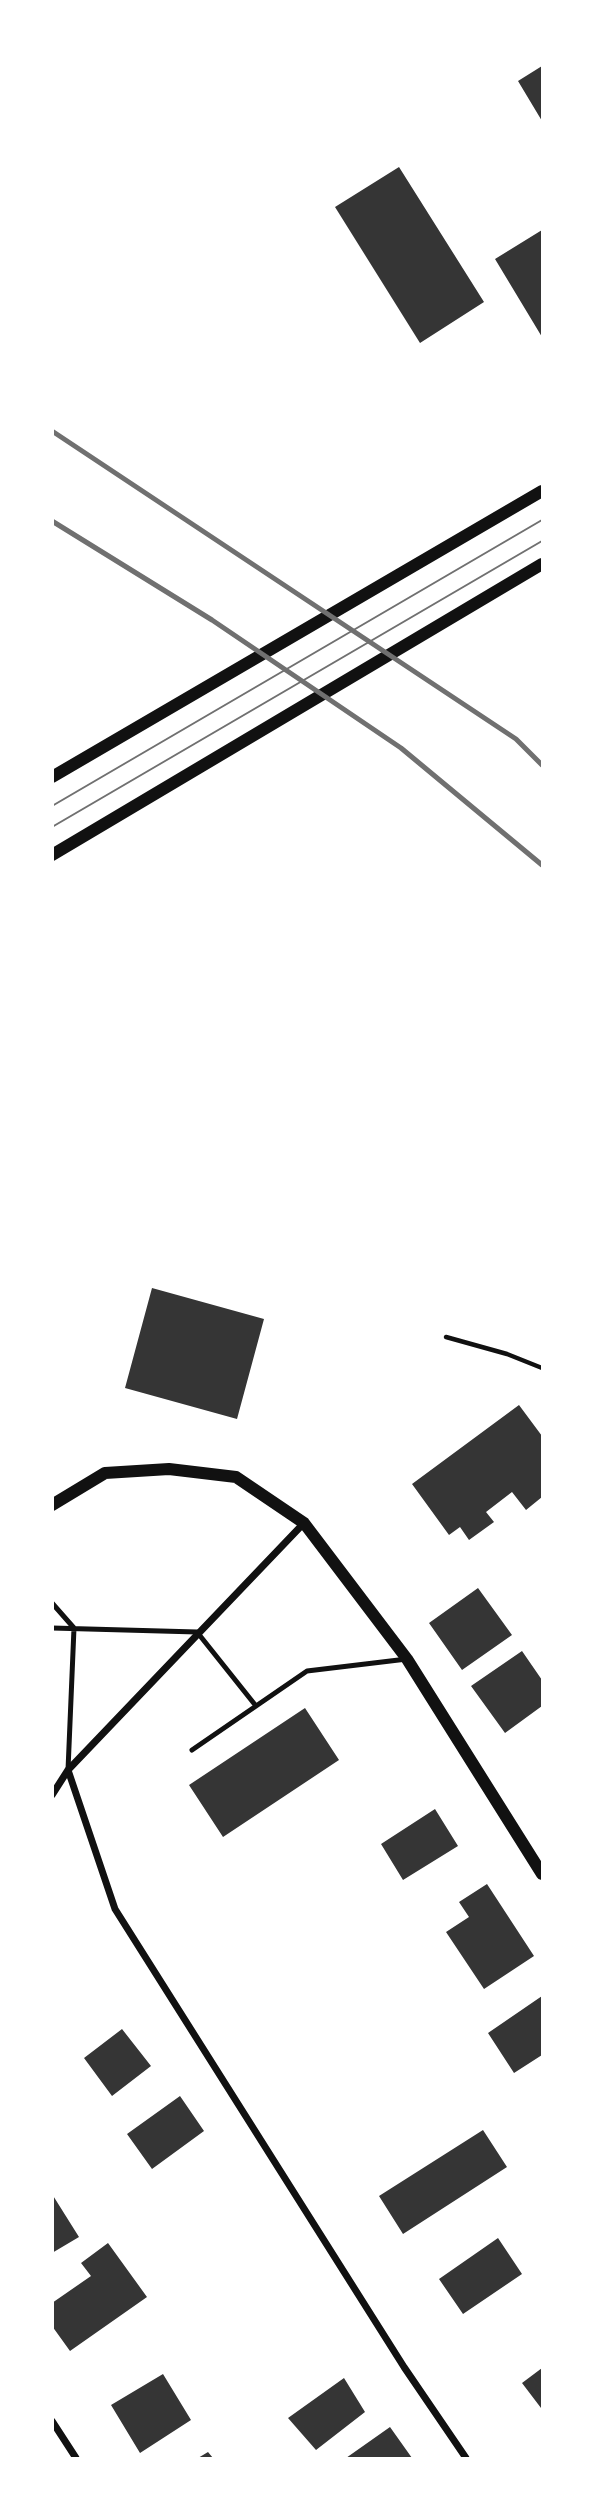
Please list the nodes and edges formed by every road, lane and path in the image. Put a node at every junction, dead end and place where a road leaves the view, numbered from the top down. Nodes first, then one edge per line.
1 (542, 491) edge
2 (542, 564) edge
3 (52, 777) edge
4 (52, 855) edge
5 (446, 1337) dead end
6 (542, 1368) edge
7 (52, 1505) edge
8 (304, 1522) junction
9 (52, 1603) edge
10 (74, 1628) junction
11 (52, 1629) edge
12 (198, 1632) junction
13 (407, 1659) junction
14 (256, 1706) junction
15 (192, 1751) dead end
16 (68, 1770) junction
17 (52, 1795) edge
18 (542, 1874) edge
19 (52, 2421) edge
20 (76, 2459) edge
21 (466, 2459) edge

1 - 3 street
2 - 4 street
5 - 6 path
7 - 8 street
8 - 12 street
8 - 13 street
9 - 10 lane
10 - 11 lane
10 - 12 lane
10 - 16 lane
12 - 14 lane
12 - 16 street
13 - 14 lane
13 - 18 street
14 - 15 lane
16 - 17 street
16 - 21 street
19 - 20 street

